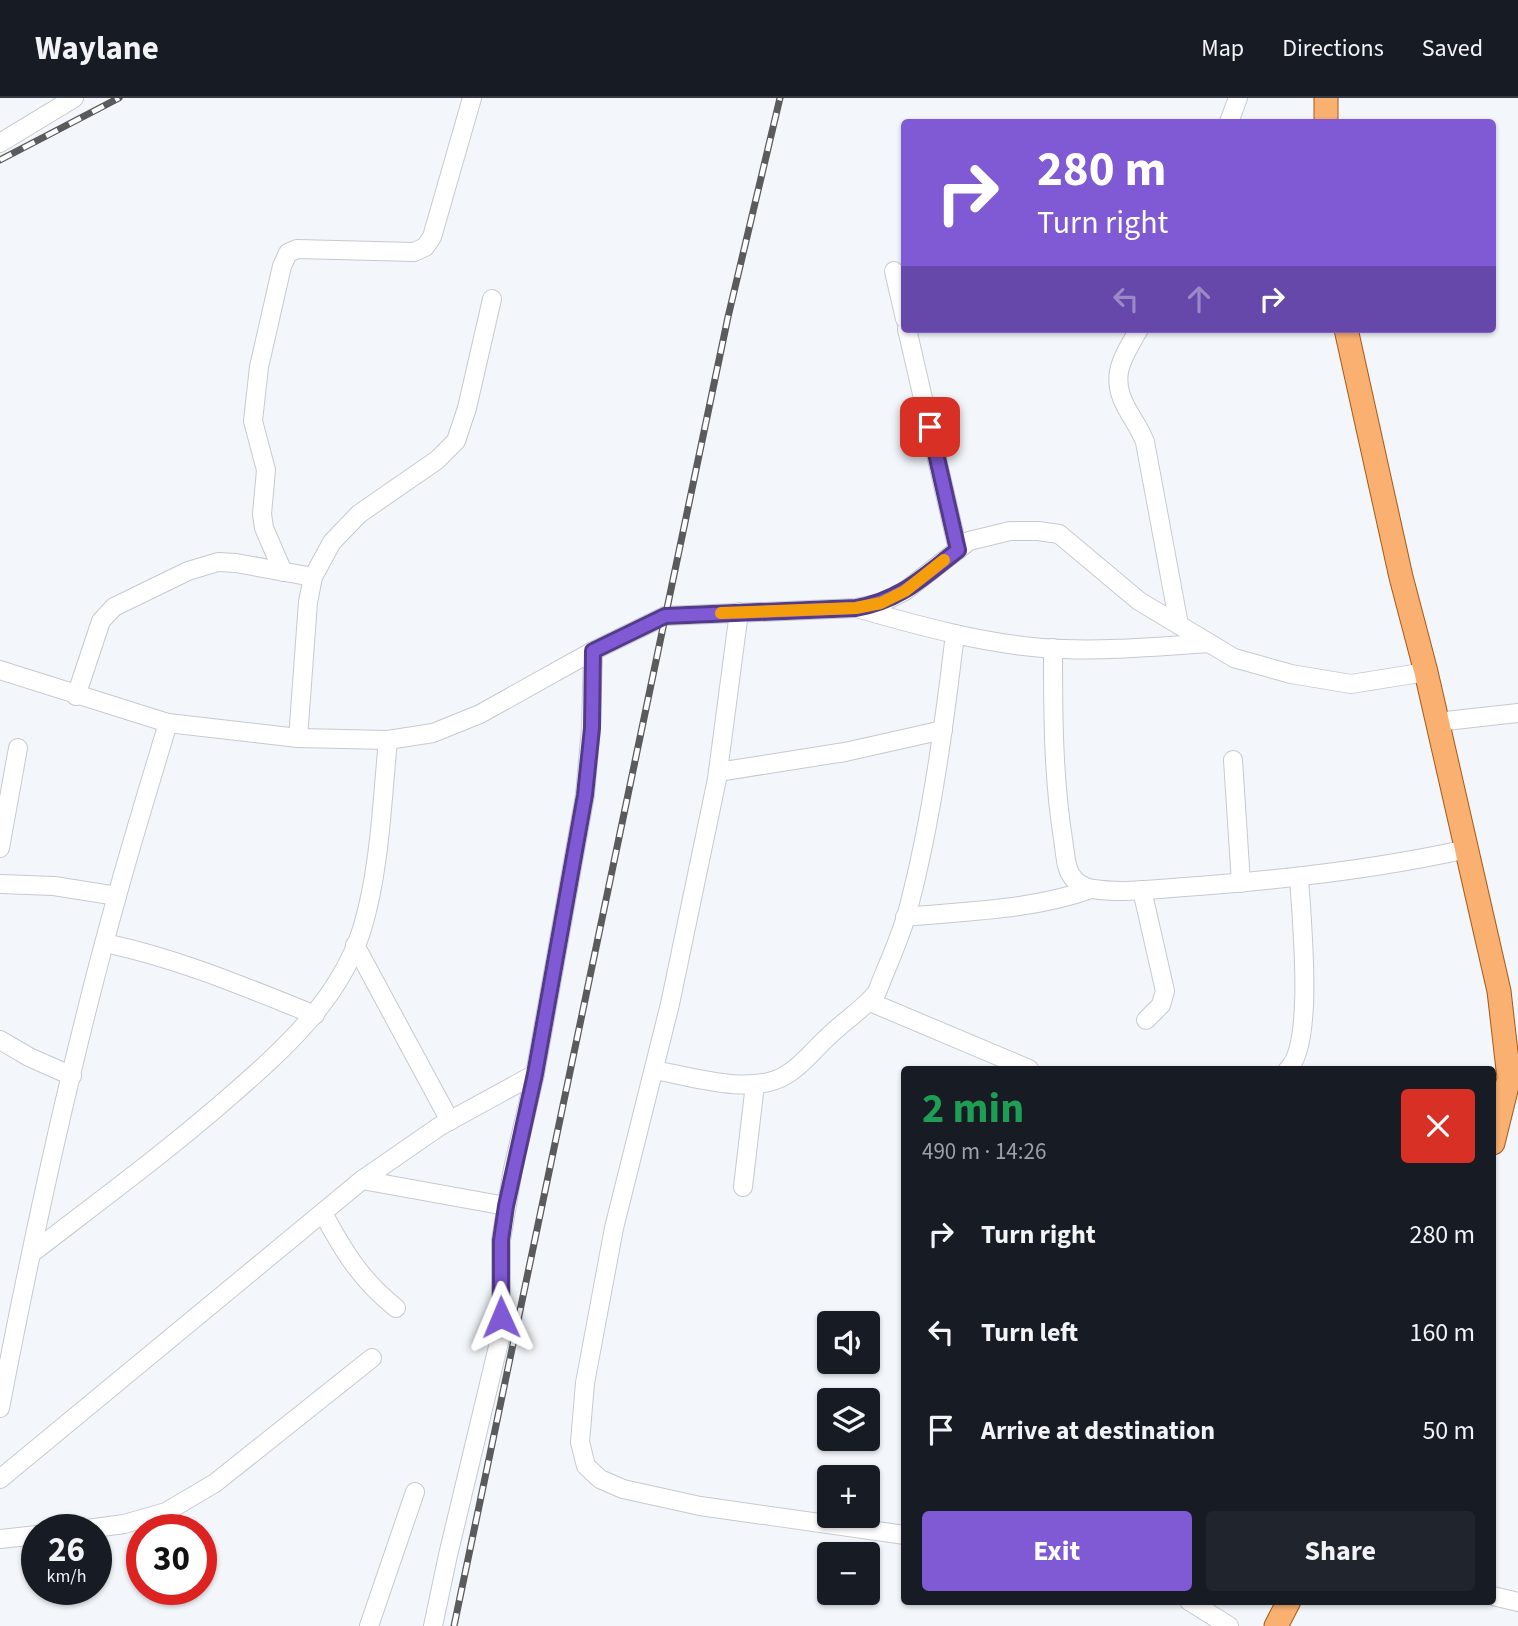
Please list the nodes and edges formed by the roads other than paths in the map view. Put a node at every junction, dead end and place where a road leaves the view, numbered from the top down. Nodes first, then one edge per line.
1 (74, 98) edge
2 (472, 98) edge
3 (1238, 98) edge
4 (1326, 98) edge
5 (1230, 119) edge
6 (1326, 119) edge
7 (0, 143) edge
8 (894, 271) dead end
9 (492, 299) dead end
10 (901, 302) edge
11 (908, 333) edge
12 (1137, 333) edge
13 (1347, 333) edge
14 (958, 550) junction
15 (283, 572) junction
16 (313, 577) junction
17 (856, 608) junction
18 (739, 612) junction
19 (1179, 625) junction
20 (955, 634) junction
21 (1209, 643) junction
22 (1053, 648) junction
23 (593, 651) junction
24 (0, 670) edge
25 (1426, 672) junction
26 (76, 695) junction
27 (1518, 713) edge
28 (1437, 722) junction
29 (168, 723) junction
30 (943, 730) junction
31 (298, 738) junction
32 (388, 740) junction
33 (18, 748) dead end
34 (1233, 760) dead end
35 (718, 772) junction
36 (5, 788) edge
37 (0, 848) edge
38 (1466, 849) junction
39 (1299, 877) junction
40 (1241, 883) junction
41 (0, 884) edge
42 (1091, 889) junction
43 (1142, 890) junction
44 (117, 896) junction
45 (905, 917) junction
46 (105, 943) junction
47 (355, 945) junction
48 (870, 1002) junction
49 (315, 1016) junction
50 (1146, 1020) dead end
51 (0, 1040) edge
52 (1023, 1066) edge
53 (1297, 1066) edge
54 (654, 1070) junction
55 (535, 1074) junction
56 (72, 1076) junction
57 (755, 1084) junction
58 (450, 1121) junction
59 (1496, 1123) edge
60 (362, 1180) junction
61 (743, 1187) dead end
62 (506, 1206) junction
63 (323, 1213) junction
64 (32, 1252) junction
65 (396, 1308) dead end
66 (372, 1358) dead end
67 (0, 1408) edge
68 (0, 1479) edge
69 (415, 1492) dead end
70 (112, 1526) edge
71 (901, 1534) edge
72 (21, 1537) edge
73 (0, 1539) edge
74 (1496, 1597) edge
75 (1518, 1602) edge
76 (1195, 1605) edge
77 (1287, 1605) edge
78 (369, 1626) edge
79 (433, 1626) edge
80 (1229, 1626) edge
81 (1276, 1626) edge

1 - 7 street
2 - 15 street
3 - 5 street
4 - 6 main road
8 - 10 street
9 - 16 street
11 - 14 street
12 - 19 street
13 - 25 main road
14 - 17 street
14 - 19 street
15 - 16 street
15 - 26 street
16 - 31 street
17 - 18 street
17 - 20 street
18 - 23 street
18 - 35 street
19 - 21 street
20 - 22 street
20 - 30 street
21 - 22 street
21 - 25 street
22 - 42 street
23 - 32 street
23 - 55 street
24 - 26 street
25 - 28 main road
26 - 29 street
27 - 28 street
28 - 38 main road
29 - 31 street
29 - 44 street
30 - 35 street
30 - 45 street
31 - 32 street
32 - 47 street
33 - 36 street
34 - 40 street
35 - 54 street
36 - 37 street
38 - 39 street
38 - 59 main road
39 - 40 street
39 - 53 street
40 - 43 street
41 - 44 street
42 - 43 street
42 - 45 street
43 - 50 street
44 - 46 street
45 - 48 street
46 - 49 street
46 - 56 street
47 - 49 street
47 - 58 street
48 - 52 street
48 - 57 street
49 - 64 street
51 - 56 street
54 - 57 street
54 - 71 street
55 - 58 street
55 - 62 street
56 - 64 street
57 - 61 street
58 - 60 street
60 - 62 street
60 - 63 street
62 - 79 street
63 - 65 street
63 - 68 street
64 - 67 street
66 - 70 street
69 - 78 street
72 - 73 street
74 - 75 street
76 - 80 street
77 - 81 main road

